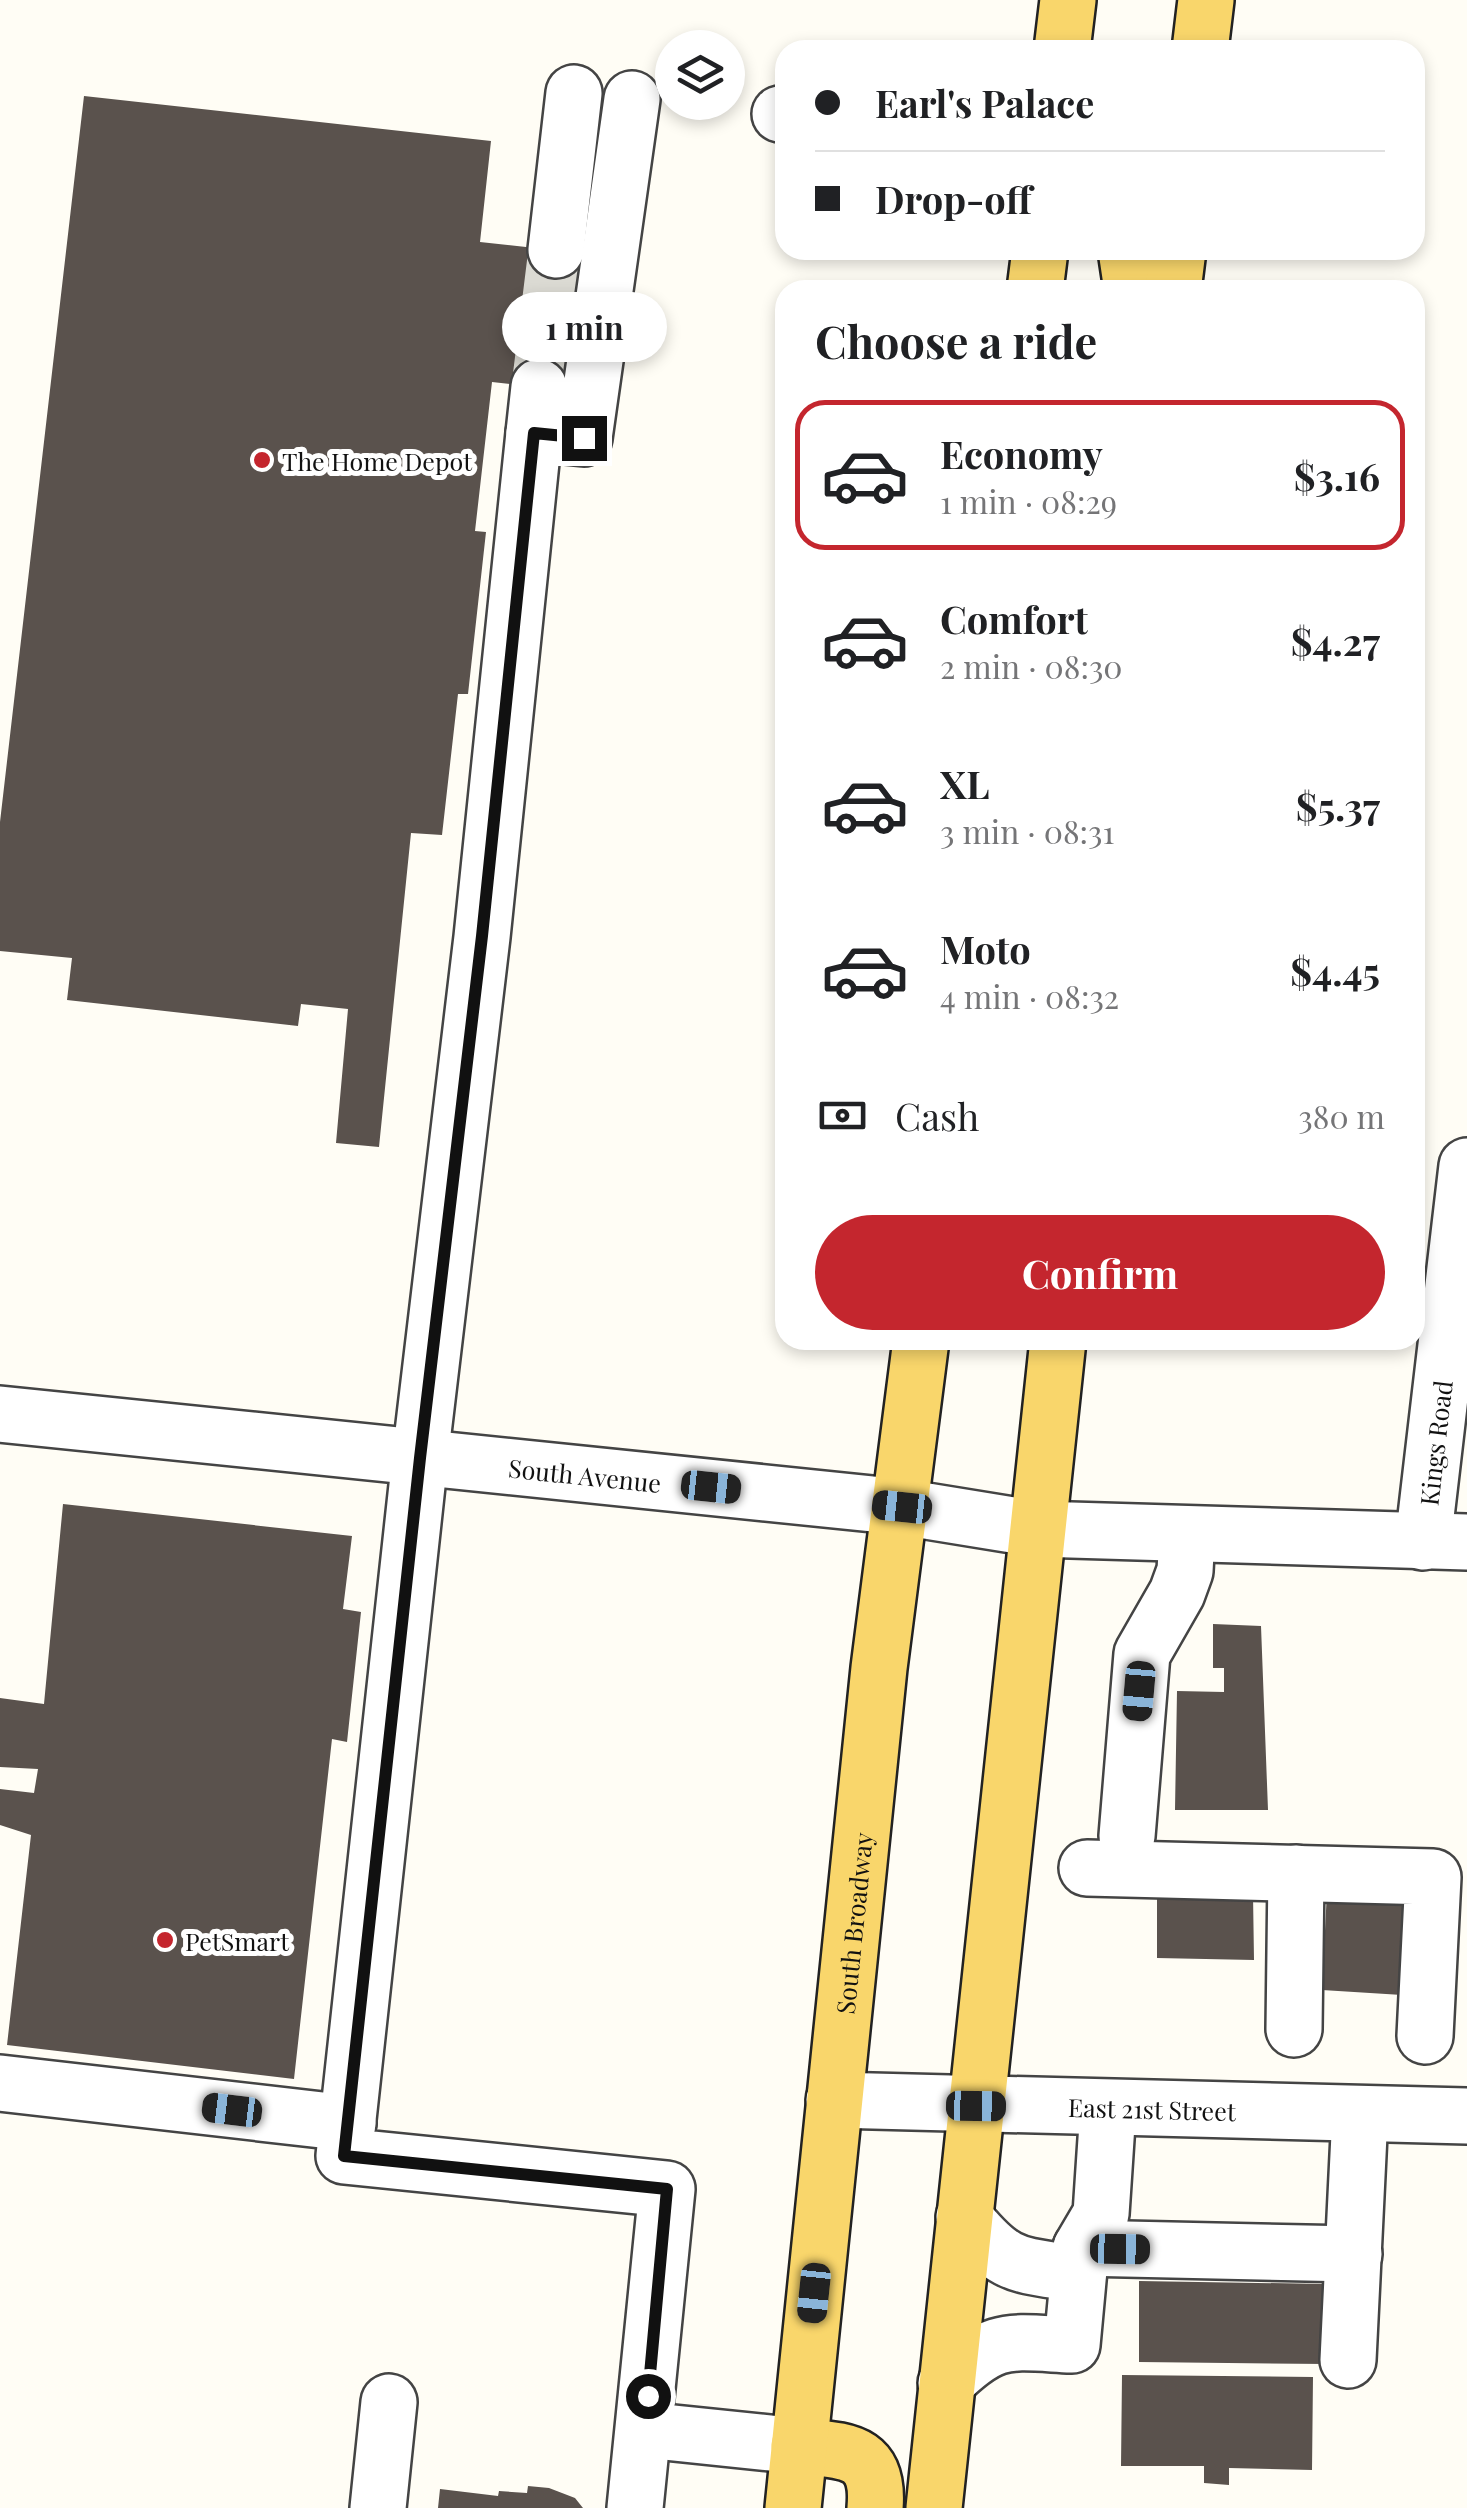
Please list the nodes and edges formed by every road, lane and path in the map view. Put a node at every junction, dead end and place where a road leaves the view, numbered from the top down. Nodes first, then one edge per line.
1 (1068, 0) edge
2 (1206, 0) edge
3 (1063, 40) edge
4 (1201, 40) edge
5 (574, 93) dead end
6 (632, 99) dead end
7 (556, 250) tunnel mouth
8 (1467, 1166) edge
9 (920, 1350) edge
10 (1057, 1350) edge
11 (0, 1414) edge
12 (420, 1458) junction
13 (902, 1507) junction
14 (1037, 1529) junction
15 (1187, 1534) junction
16 (1445, 1542) edge
17 (1296, 1874) junction
18 (1294, 2029) dead end
19 (1425, 2036) dead end
20 (0, 2083) edge
21 (834, 2100) junction
22 (976, 2106) junction
23 (1108, 2109) junction
24 (1360, 2114) junction
25 (1467, 2116) edge
26 (348, 2124) junction
27 (964, 2217) junction
28 (1354, 2254) junction
29 (1080, 2261) junction
30 (1348, 2360) dead end
31 (946, 2383) junction
32 (389, 2402) dead end
33 (645, 2430) junction
34 (799, 2446) junction
35 (378, 2508) edge
36 (636, 2508) edge
37 (793, 2508) edge
38 (876, 2508) edge
39 (934, 2508) edge

1 - 3 main road
2 - 4 main road
5 - 7 street
6 - 12 street
8 - 16 street, Kings Road
9 - 13 main road, South Broadway
10 - 14 main road
11 - 12 street, South Avenue
12 - 13 street, South Avenue
12 - 26 street
13 - 14 street, South Avenue
13 - 21 main road, South Broadway
14 - 15 street, South Avenue
14 - 22 main road
15 - 16 street, South Avenue
15 - 17 street
17 - 18 street
17 - 19 street
20 - 26 street
21 - 22 street, East 21st Street
21 - 34 main road, South Broadway
22 - 23 street, East 21st Street
22 - 27 main road
23 - 24 street, East 21st Street
23 - 29 street
24 - 25 street, East 21st Street
24 - 28 street
26 - 33 street
27 - 29 street
27 - 31 main road
28 - 29 street
28 - 30 street
29 - 31 street
31 - 39 main road
32 - 35 street
33 - 34 street
33 - 36 street
34 - 37 main road, South Broadway
34 - 38 main road

